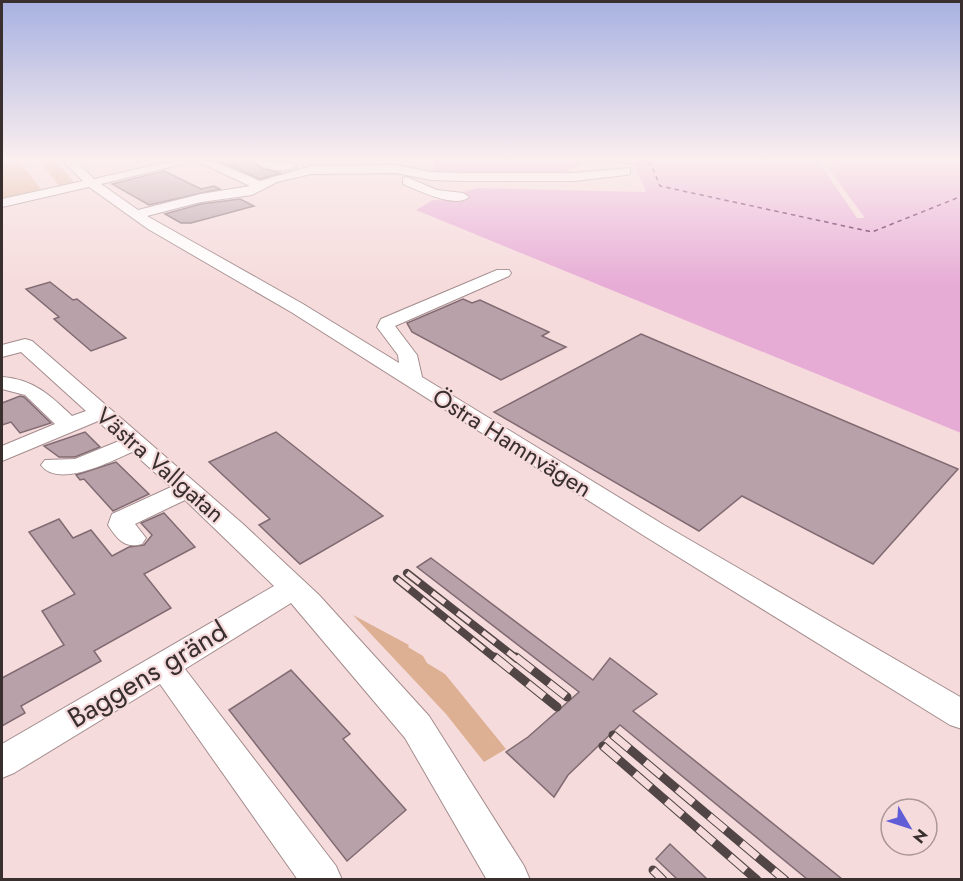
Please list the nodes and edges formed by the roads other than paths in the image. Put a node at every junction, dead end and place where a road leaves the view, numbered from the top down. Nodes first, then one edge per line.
1 (125, 202) edge
2 (185, 202) edge
3 (144, 213) junction
4 (503, 273) dead end
5 (2, 351) edge
6 (413, 380) junction
7 (2, 383) edge
8 (99, 413) junction
9 (69, 426) junction
10 (133, 442) junction
11 (2, 453) edge
12 (53, 465) dead end
13 (187, 489) junction
14 (132, 538) dead end
15 (294, 588) junction
16 (163, 664) junction
17 (962, 715) edge
18 (2, 762) edge
19 (322, 879) edge
20 (510, 879) edge

1 - 3 street, Östra Hamnvägen
2 - 3 street
3 - 6 street, Östra Hamnvägen
4 - 6 street
5 - 8 street, Västra Vallgatan
6 - 17 street, Östra Hamnvägen
7 - 9 street
8 - 9 street
8 - 10 street, Västra Vallgatan
9 - 11 street
10 - 12 street
10 - 13 street, Västra Vallgatan
13 - 14 street
13 - 15 street, Västra Vallgatan
15 - 16 street, Baggens gränd
15 - 20 street, Västra Vallgatan
16 - 18 street, Baggens gränd
16 - 19 street

